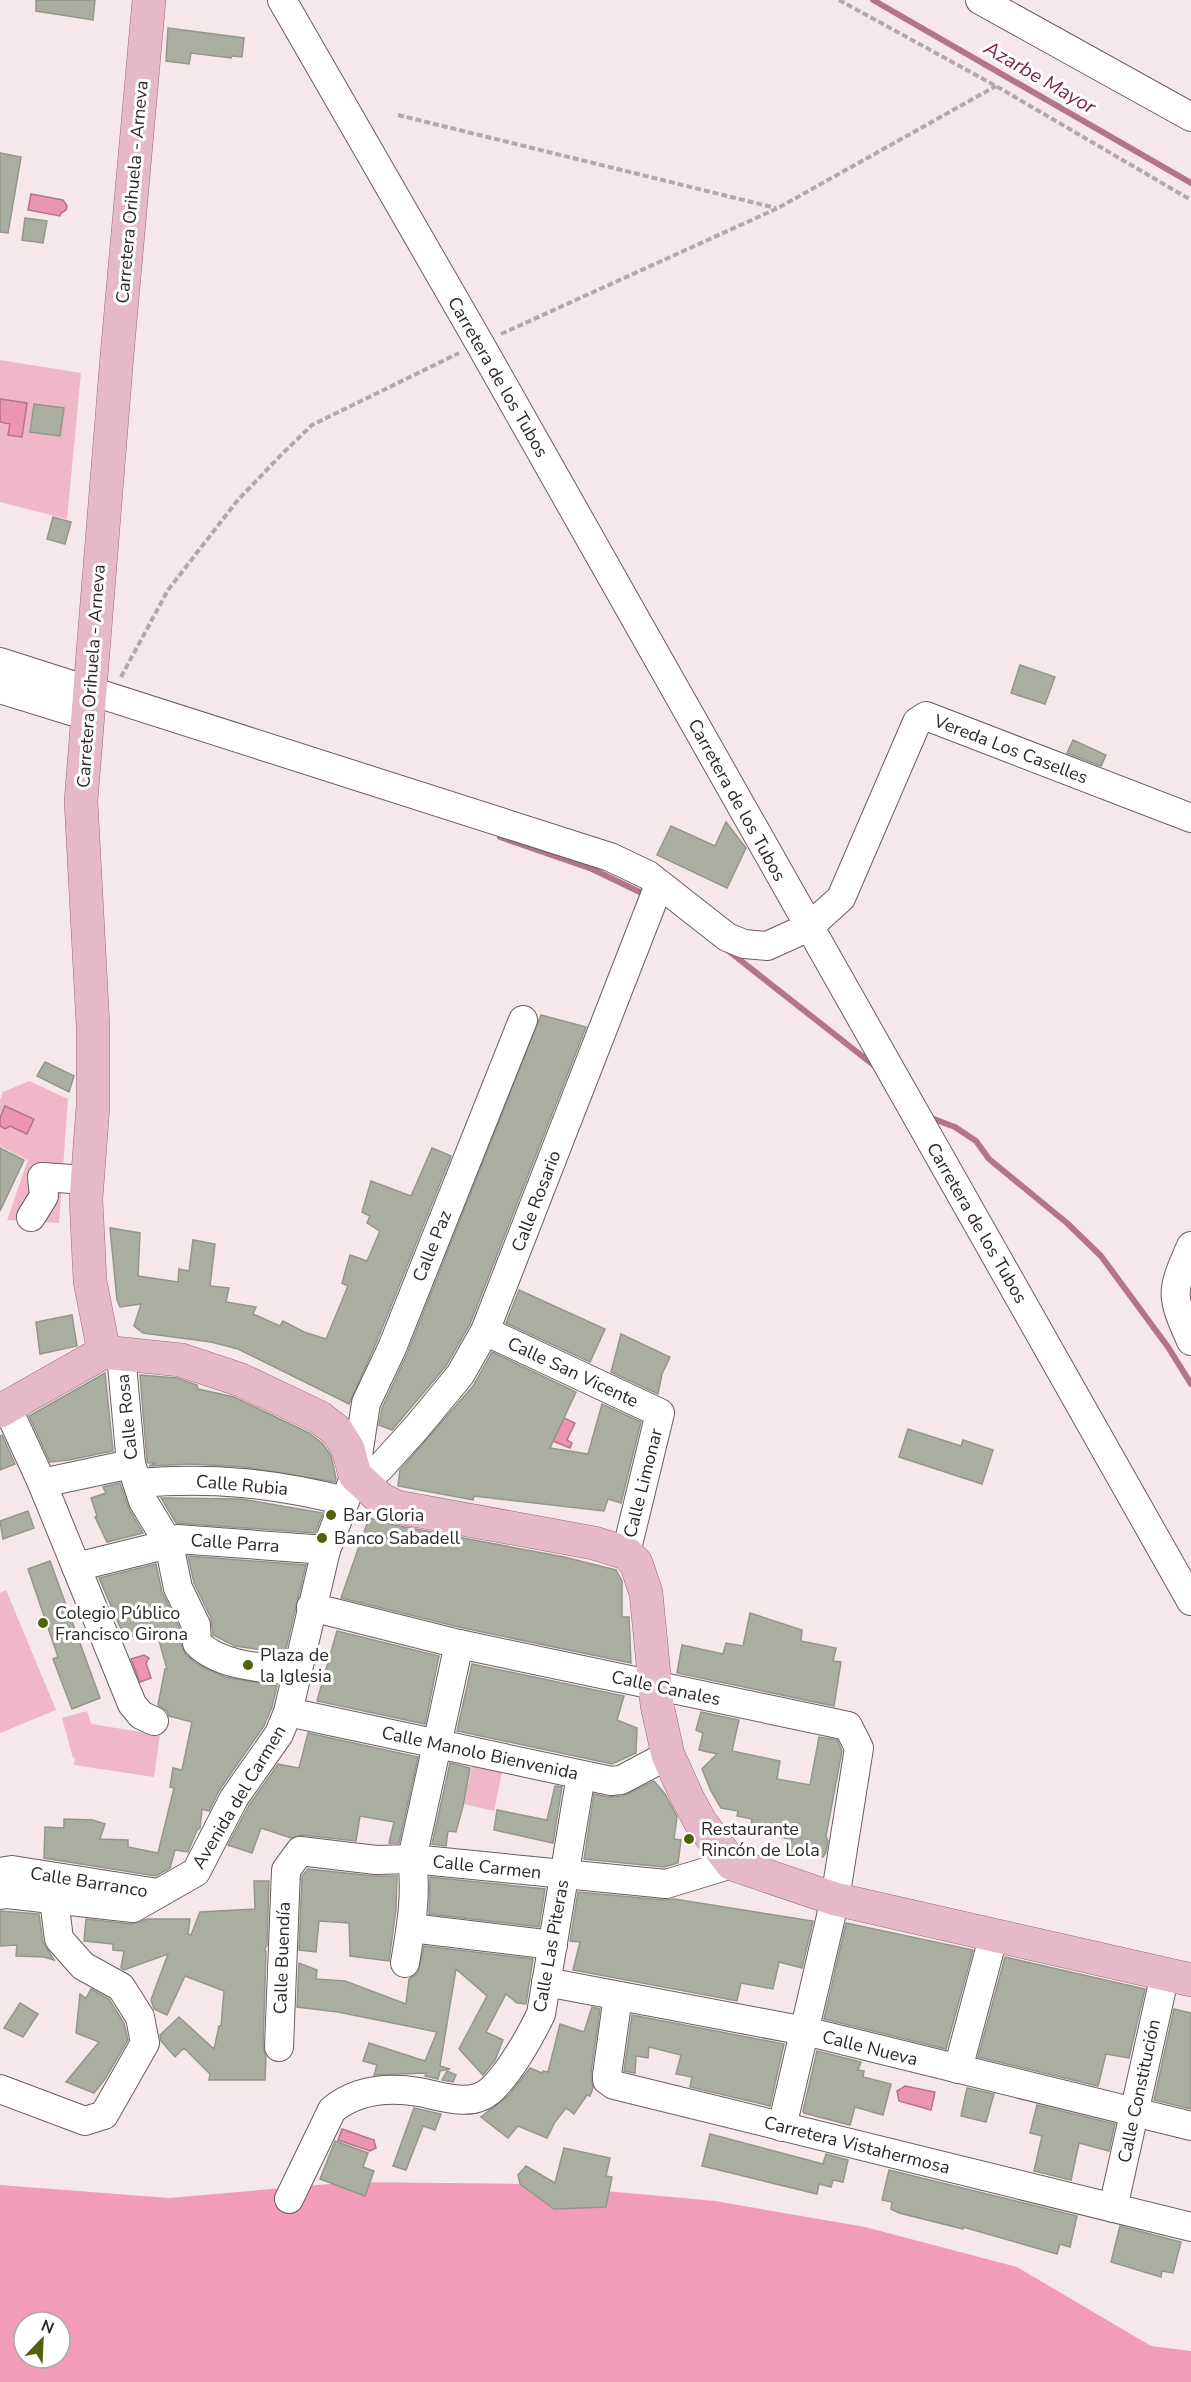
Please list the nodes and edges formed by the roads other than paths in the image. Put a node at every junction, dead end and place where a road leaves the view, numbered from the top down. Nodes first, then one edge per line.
1 (149, 0) edge
2 (282, 0) edge
3 (980, 0) edge
4 (1191, 117) edge
5 (0, 662) edge
6 (0, 689) edge
7 (88, 702) junction
8 (1191, 818) edge
9 (659, 885) junction
10 (809, 927) junction
11 (523, 1020) dead end
12 (87, 1180) junction
13 (31, 1217) dead end
14 (1191, 1246) edge
15 (485, 1331) junction
16 (1191, 1341) edge
17 (112, 1353) junction
18 (4, 1409) edge
19 (660, 1413) joint
20 (134, 1473) junction
21 (42, 1483) junction
22 (350, 1488) junction
23 (169, 1544) junction
24 (326, 1550) junction
25 (626, 1553) junction
26 (76, 1567) junction
27 (1191, 1601) edge
28 (311, 1607) junction
29 (459, 1644) junction
30 (297, 1671) junction
31 (655, 1686) junction
32 (288, 1712) junction
33 (154, 1721) dead end
34 (437, 1744) junction
35 (668, 1755) junction
36 (581, 1775) junction
37 (412, 1859) junction
38 (732, 1864) junction
39 (286, 1870) joint
40 (0, 1872) edge
41 (564, 1875) junction
42 (158, 1893) junction
43 (0, 1895) edge
44 (835, 1899) junction
45 (54, 1900) junction
46 (411, 1928) junction
47 (994, 1934) junction
48 (553, 1945) junction
49 (405, 1962) dead end
50 (1178, 1977) edge
51 (546, 1982) junction
52 (618, 1996) junction
53 (805, 2031) junction
54 (279, 2047) dead end
55 (958, 2069) junction
56 (0, 2089) edge
57 (1134, 2113) junction
58 (1191, 2126) edge
59 (782, 2127) junction
60 (289, 2199) dead end
61 (1113, 2208) junction
62 (1191, 2227) edge

1 - 7 main road, Carretera Orihuela - Arneva
2 - 10 street, Carretera de los Tubos
3 - 4 street
5 - 7 street
6 - 7 street
7 - 9 street
7 - 12 main road, Carretera Orihuela - Arneva
8 - 10 street, Vereda Los Caselles
9 - 10 street
9 - 15 street, Calle Rosario
10 - 27 street, Carretera de los Tubos
11 - 22 street, Calle Paz
12 - 13 street
12 - 17 main road, Carretera Orihuela - Arneva
14 - 16 street
15 - 19 street, Calle San Vicente
15 - 22 street, Calle Rosario
17 - 18 main road
17 - 20 street, Calle Rosa
17 - 22 main road
18 - 21 street
19 - 25 street, Calle Limonar
20 - 21 street, Calle Rubia
20 - 22 street, Calle Rubia
20 - 23 street, Calle Rosa
21 - 26 street
22 - 24 street, Avenida del Carmen
22 - 25 main road
23 - 24 street, Calle Parra
23 - 26 street, Calle Parra
23 - 30 street, Calle Rosa
24 - 28 street, Avenida del Carmen
25 - 31 main road
26 - 33 street
28 - 29 street, Calle Canales
28 - 30 street, Avenida del Carmen
29 - 31 street, Calle Canales
29 - 34 street
30 - 32 street, Avenida del Carmen
31 - 35 main road
31 - 44 street, Calle Canales
32 - 34 street, Calle Manolo Bienvenida
32 - 42 street, Avenida del Carmen
34 - 36 street, Calle Manolo Bienvenida
34 - 37 street
35 - 36 street, Calle Manolo Bienvenida
35 - 38 main road
36 - 41 street, Calle Las Piteras
37 - 39 street, Calle Carmen
37 - 41 street, Calle Carmen
37 - 46 street
38 - 41 street, Calle Carmen
38 - 44 main road
39 - 54 street, Calle Buendía
40 - 42 street, Calle Barranco
41 - 48 street, Calle Las Piteras
42 - 45 street, Calle Barranco
43 - 45 street, Calle Barranco
44 - 47 main road
44 - 53 street, Calle Canales
45 - 56 street
46 - 48 street
46 - 49 street
47 - 50 main road
47 - 55 street
48 - 51 street, Calle Las Piteras
50 - 57 street, Calle Constitución
51 - 52 street, Calle Nueva
51 - 60 street, Calle Las Piteras
52 - 53 street, Calle Nueva
52 - 59 street, Carretera Vistahermosa
53 - 55 street, Calle Nueva
53 - 59 street, Calle Canales
55 - 57 street, Calle Nueva
57 - 58 street, Calle Nueva
57 - 61 street, Calle Constitución
59 - 61 street, Carretera Vistahermosa
61 - 62 street, Carretera Vistahermosa

